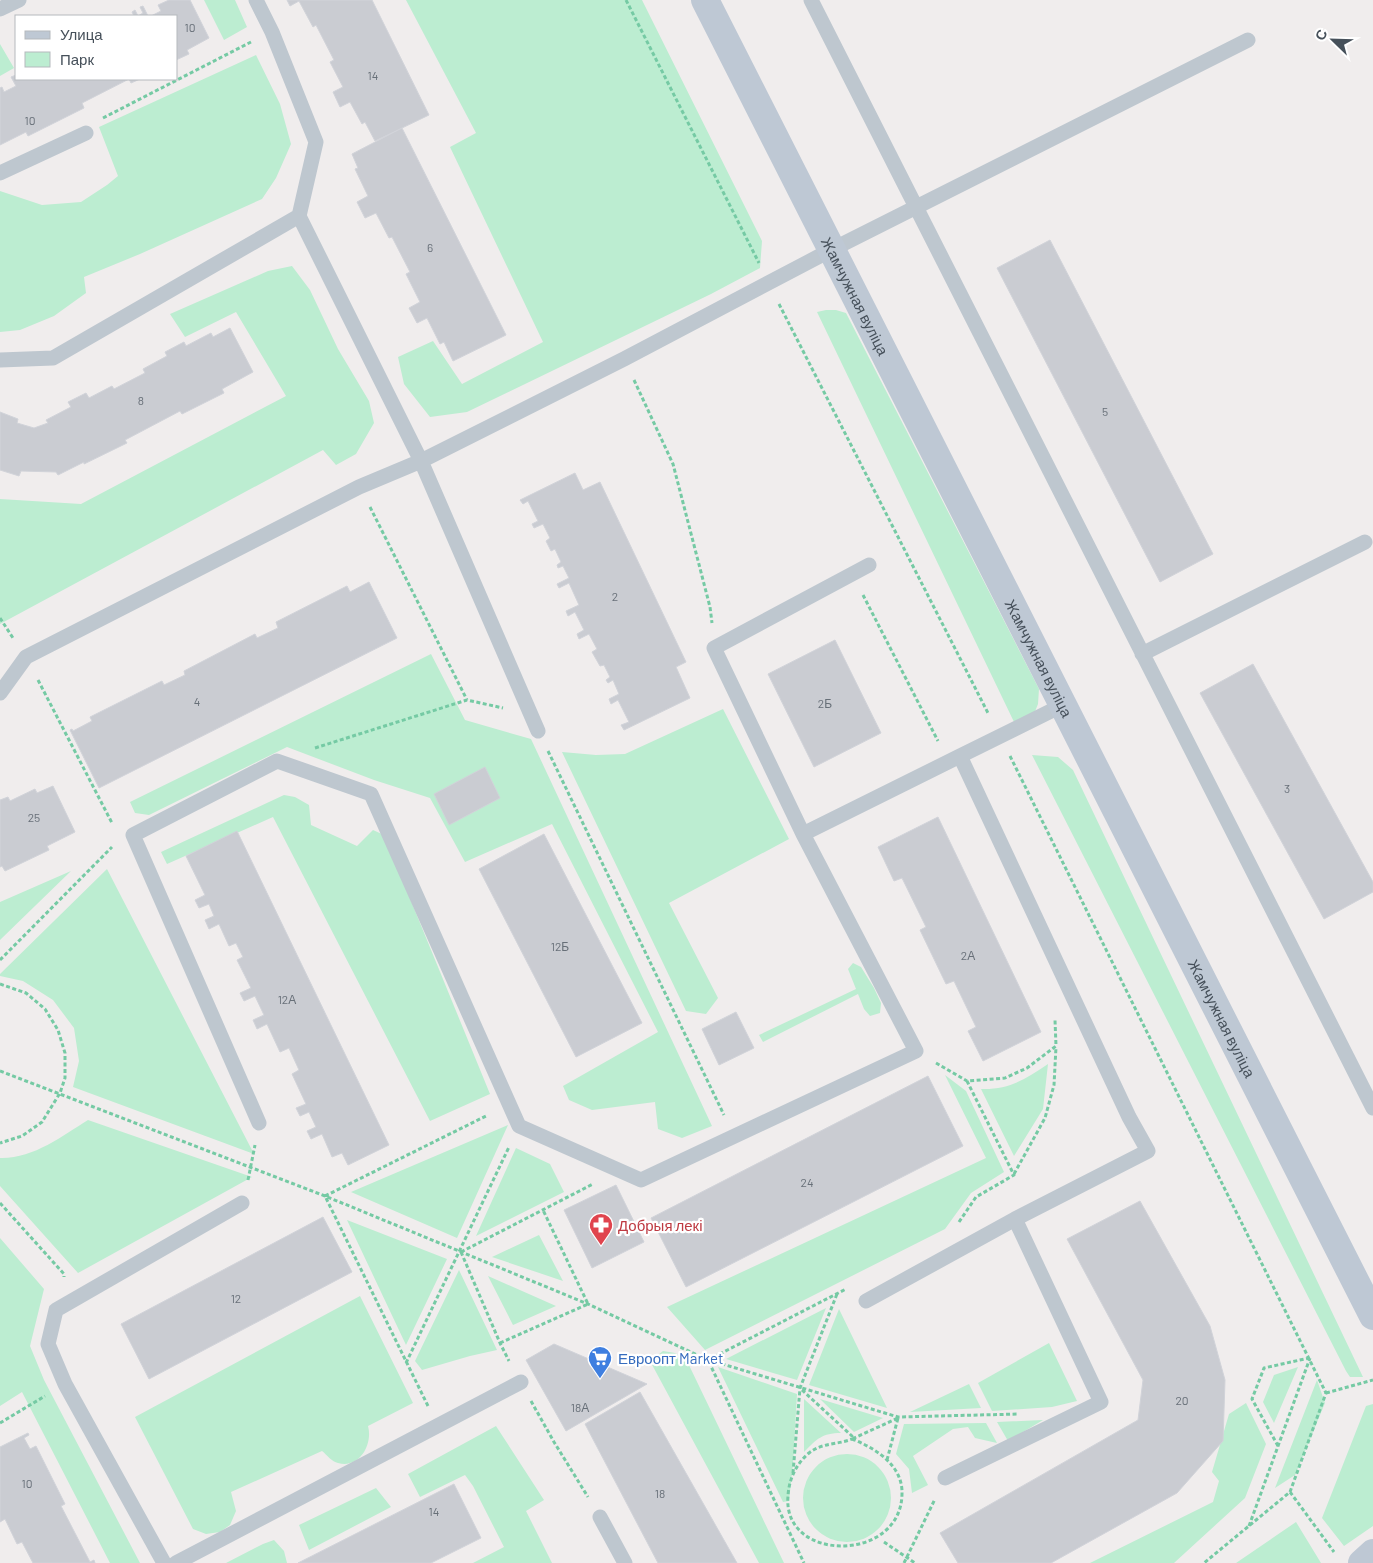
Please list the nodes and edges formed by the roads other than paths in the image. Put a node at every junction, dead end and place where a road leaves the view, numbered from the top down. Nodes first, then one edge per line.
1 (19, 0) edge
2 (256, 0) edge
3 (705, 0) edge
4 (811, 0) edge
5 (0, 9) edge
6 (1248, 40) dead end
7 (86, 133) road end
8 (0, 173) edge
9 (916, 208) junction
10 (299, 216) junction
11 (831, 250) junction
12 (0, 360) edge
13 (421, 461) junction
14 (1365, 542) dead end
15 (869, 565) dead end
16 (1142, 654) junction
17 (0, 693) edge
18 (1063, 705) junction
19 (538, 731) road end
20 (954, 759) junction
21 (803, 834) junction
22 (1373, 1108) edge
23 (259, 1123) road end
24 (242, 1203) road end
25 (1015, 1219) junction
26 (866, 1301) dead end
27 (1373, 1316) edge
28 (521, 1382) road end
29 (945, 1478) road end
30 (600, 1517) road end
31 (1373, 1553) edge
32 (164, 1563) edge
33 (176, 1563) edge
34 (625, 1563) edge
35 (1362, 1563) edge

1 - 5 lane
2 - 10 lane
3 - 11 main road, Жамчужная вуліца
4 - 9 lane
6 - 9 lane
7 - 8 lane
9 - 11 lane
9 - 16 lane
10 - 12 lane
10 - 13 lane
11 - 13 lane
11 - 18 main road, Жамчужная вуліца
13 - 17 lane
13 - 19 lane
14 - 16 lane
15 - 21 lane
16 - 22 lane
18 - 20 lane
18 - 27 main road, Жамчужная вуліца
20 - 21 lane
20 - 25 lane
21 - 23 lane
24 - 32 lane
25 - 26 lane
25 - 29 lane
28 - 33 lane
30 - 34 lane
31 - 35 main road

